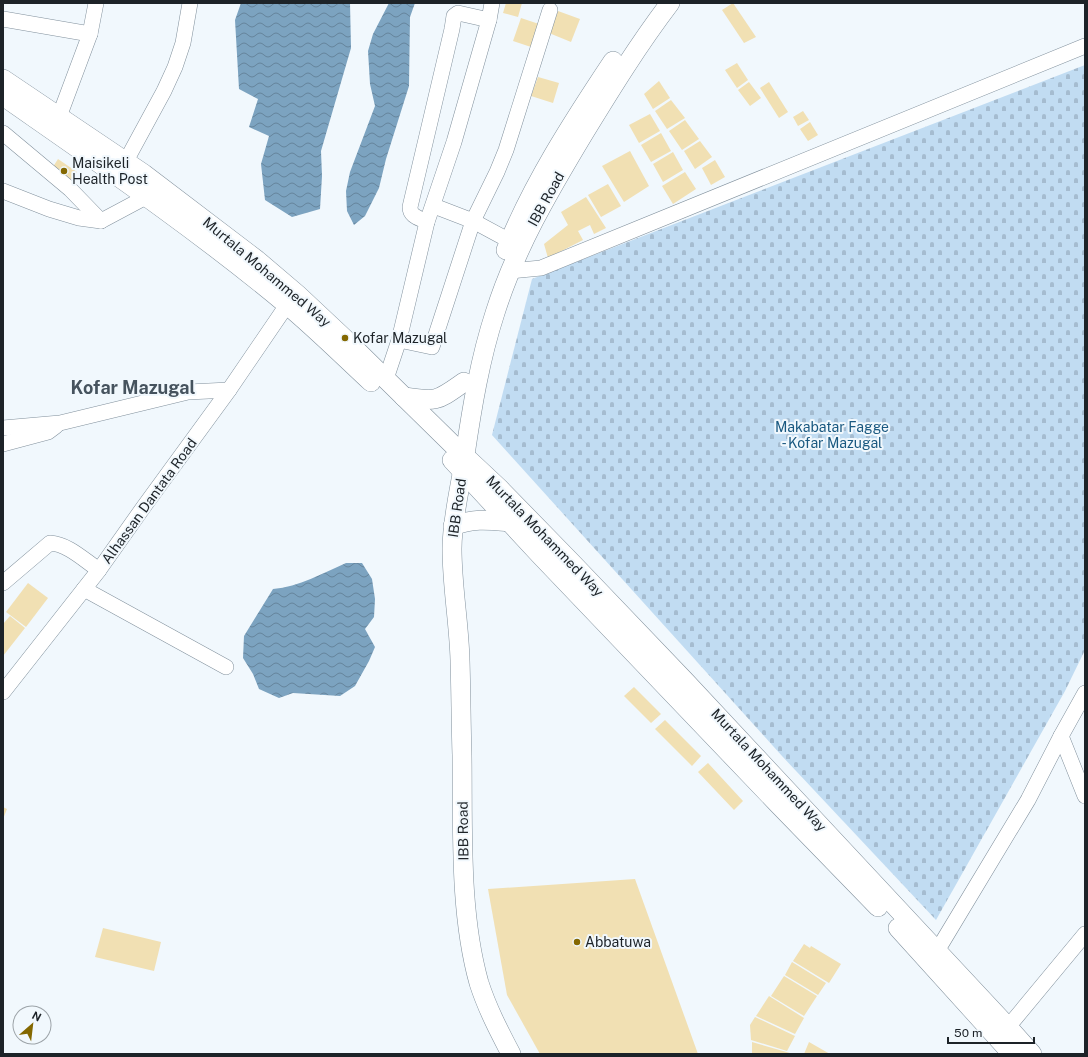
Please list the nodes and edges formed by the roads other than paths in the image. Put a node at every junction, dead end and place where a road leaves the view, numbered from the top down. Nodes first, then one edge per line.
1 (96, 3) edge
2 (190, 3) edge
3 (492, 3) edge
4 (654, 3) edge
5 (670, 3) edge
6 (550, 10) dead end
7 (3, 19) edge
8 (489, 20) junction
9 (90, 34) junction
10 (1085, 46) edge
11 (3, 79) edge
12 (3, 96) edge
13 (59, 117) junction
14 (3, 133) edge
15 (126, 161) junction
16 (3, 190) edge
17 (146, 197) junction
18 (434, 206) junction
19 (101, 221) junction
20 (473, 221) junction
21 (428, 222) junction
22 (510, 241) junction
23 (510, 271) junction
24 (292, 299) junction
25 (399, 340) junction
26 (386, 379) junction
27 (464, 382) junction
28 (229, 390) junction
29 (404, 397) junction
30 (60, 423) junction
31 (3, 428) edge
32 (3, 444) edge
33 (458, 458) junction
34 (510, 522) junction
35 (453, 526) junction
36 (99, 570) junction
37 (3, 583) edge
38 (84, 589) junction
39 (226, 667) dead end
40 (3, 692) edge
41 (1085, 693) edge
42 (1061, 736) junction
43 (1085, 796) edge
44 (783, 797) junction
45 (1085, 934) edge
46 (937, 952) junction
47 (1008, 1027) junction
48 (497, 1054) edge
49 (512, 1054) edge
50 (1012, 1054) edge
51 (1032, 1054) edge

1 - 9 street
2 - 15 street
3 - 8 street
4 - 22 main road, IBB Road
5 - 23 main road, IBB Road
6 - 20 street
7 - 9 street
8 - 18 street
8 - 21 street
9 - 13 street
10 - 23 street
11 - 13 main road, Murtala Mohammed Way
12 - 17 main road, Murtala Mohammed Way
13 - 15 main road, Murtala Mohammed Way
14 - 19 street
15 - 24 main road, Murtala Mohammed Way
16 - 19 street
17 - 19 street
17 - 24 main road, Murtala Mohammed Way
18 - 20 street
18 - 21 street
20 - 22 street
20 - 25 street
21 - 25 street
22 - 27 main road, IBB Road
23 - 33 main road, IBB Road
24 - 26 main road, Murtala Mohammed Way
24 - 28 street, Alhassan Dantata Road
24 - 33 main road, Murtala Mohammed Way
25 - 26 street
26 - 29 main road, Murtala Mohammed Way
27 - 29 main road
27 - 33 main road, IBB Road
28 - 30 street
28 - 36 street, Alhassan Dantata Road
29 - 33 main road, Murtala Mohammed Way
30 - 31 street
30 - 32 street
33 - 34 main road, Murtala Mohammed Way
33 - 35 main road, IBB Road
33 - 44 main road, Murtala Mohammed Way
33 - 48 main road, IBB Road
34 - 35 main road
34 - 44 main road, Murtala Mohammed Way
35 - 49 main road, IBB Road
36 - 37 street
36 - 38 street, Alhassan Dantata Road
38 - 39 street
38 - 40 street, Alhassan Dantata Road
41 - 42 street
42 - 43 street
42 - 46 street
44 - 46 main road, Murtala Mohammed Way
44 - 50 main road, Murtala Mohammed Way
45 - 47 street
46 - 47 main road, Murtala Mohammed Way
47 - 51 main road, Murtala Mohammed Way

